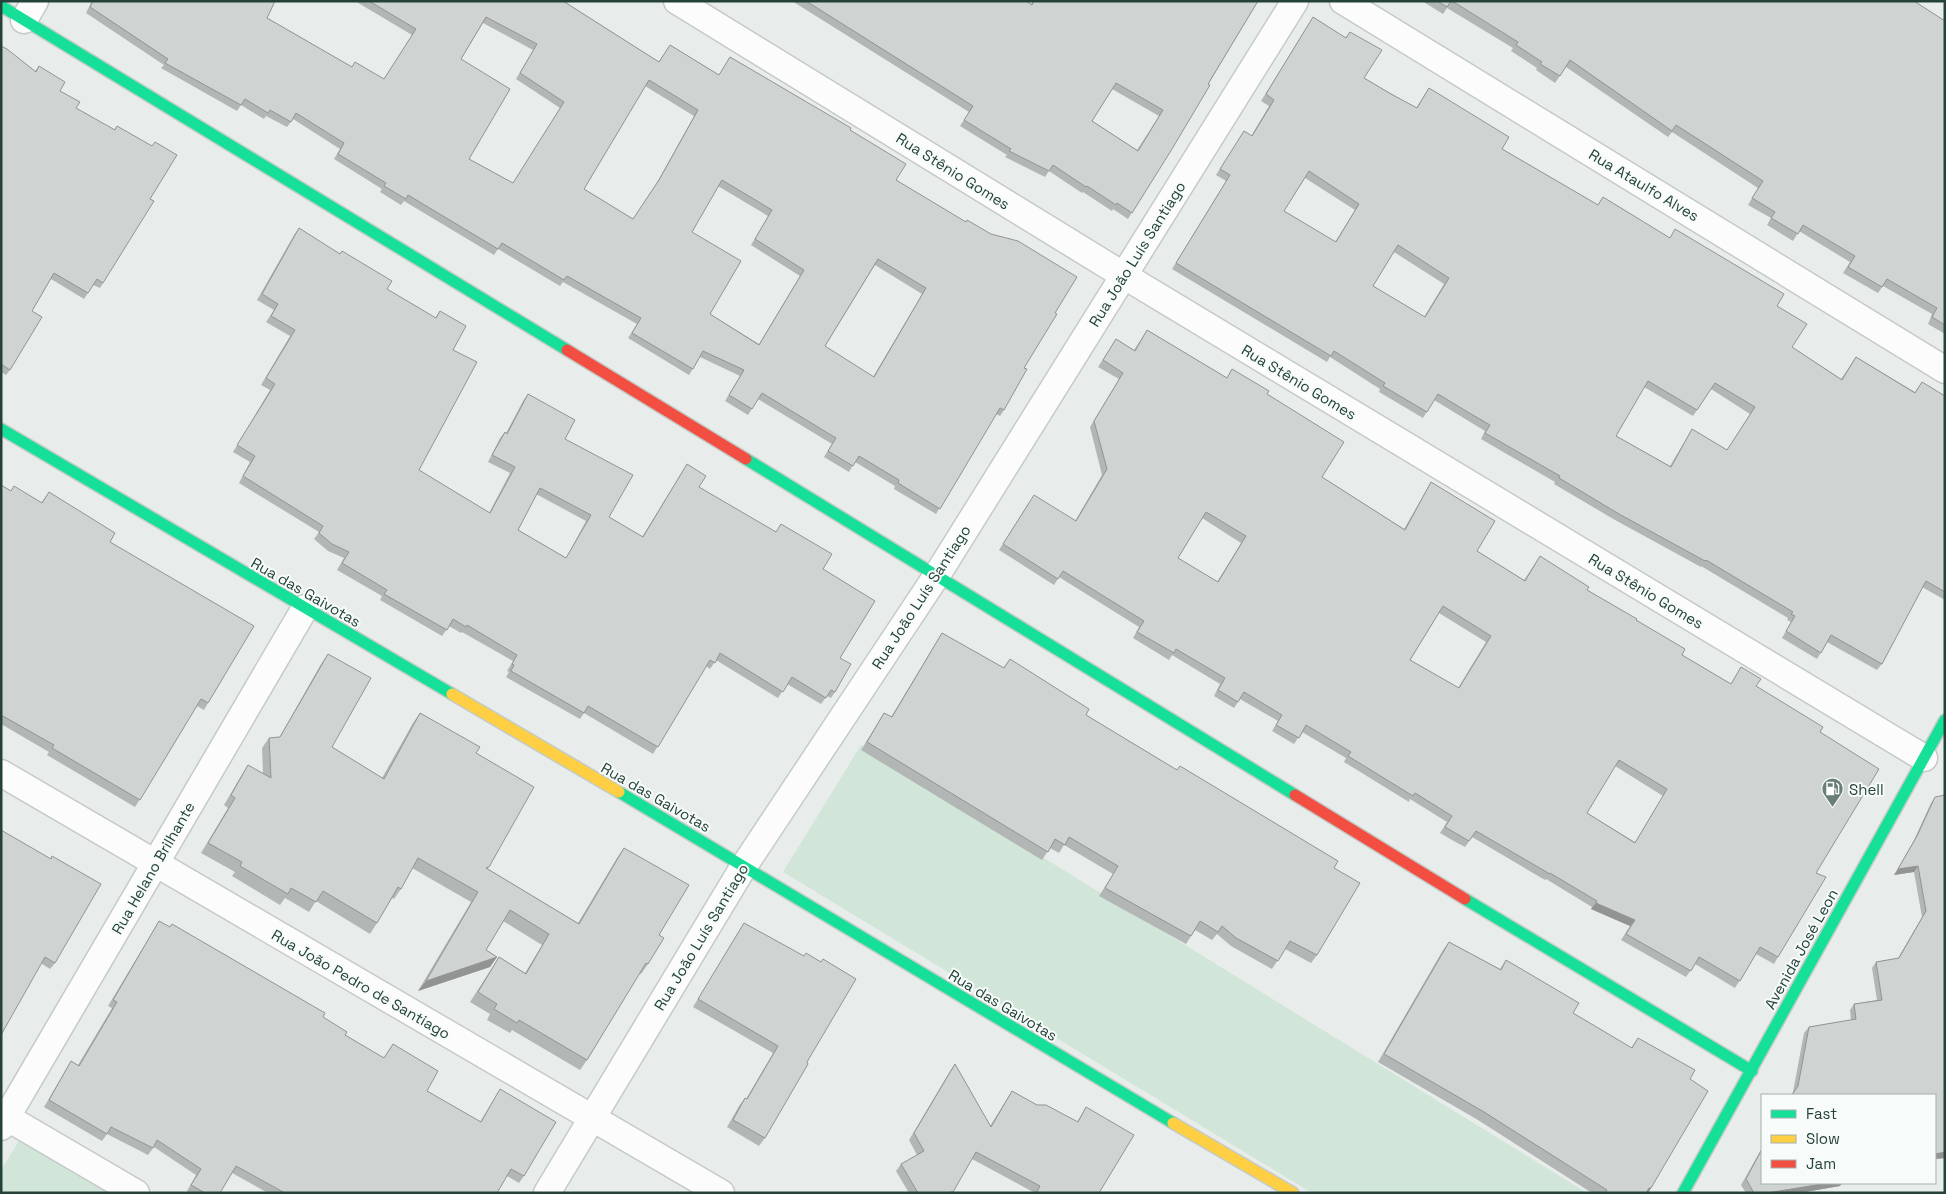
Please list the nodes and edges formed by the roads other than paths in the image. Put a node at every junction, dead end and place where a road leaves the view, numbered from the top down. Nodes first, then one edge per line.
1 (677, 1) edge
2 (1295, 1) edge
3 (1342, 1) edge
4 (1, 6) edge
5 (29, 11) edge
6 (1123, 275) junction
7 (1945, 370) edge
8 (1, 429) edge
9 (937, 575) junction
10 (305, 608) junction
11 (1945, 720) edge
12 (1924, 758) junction
13 (1, 773) edge
14 (156, 864) junction
15 (744, 866) junction
16 (1752, 1071) junction
17 (591, 1118) junction
18 (3, 1119) edge
19 (136, 1193) edge
20 (547, 1193) edge
21 (720, 1193) edge
22 (1293, 1193) edge
23 (1684, 1193) edge

1 - 6 street, Rua Stênio Gomes
2 - 6 street, Rua João Luís Santiago
3 - 7 street, Rua Ataulfo Alves
4 - 5 street
5 - 9 street
6 - 9 street, Rua João Luís Santiago
6 - 12 street, Rua Stênio Gomes
8 - 10 street, Rua das Gaivotas
9 - 15 street, Rua João Luís Santiago
9 - 16 street
10 - 14 street, Rua Helano Brilhante
10 - 15 street, Rua das Gaivotas
11 - 12 street, Avenida José Leon
12 - 16 street, Avenida José Leon
13 - 14 street, Rua João Pedro de Santiago
14 - 17 street, Rua João Pedro de Santiago
14 - 18 street, Rua Helano Brilhante
15 - 17 street, Rua João Luís Santiago
15 - 22 street, Rua das Gaivotas
16 - 23 street, Avenida José Leon
17 - 20 street, Rua João Luís Santiago
17 - 21 street, Rua João Pedro de Santiago
18 - 19 street

